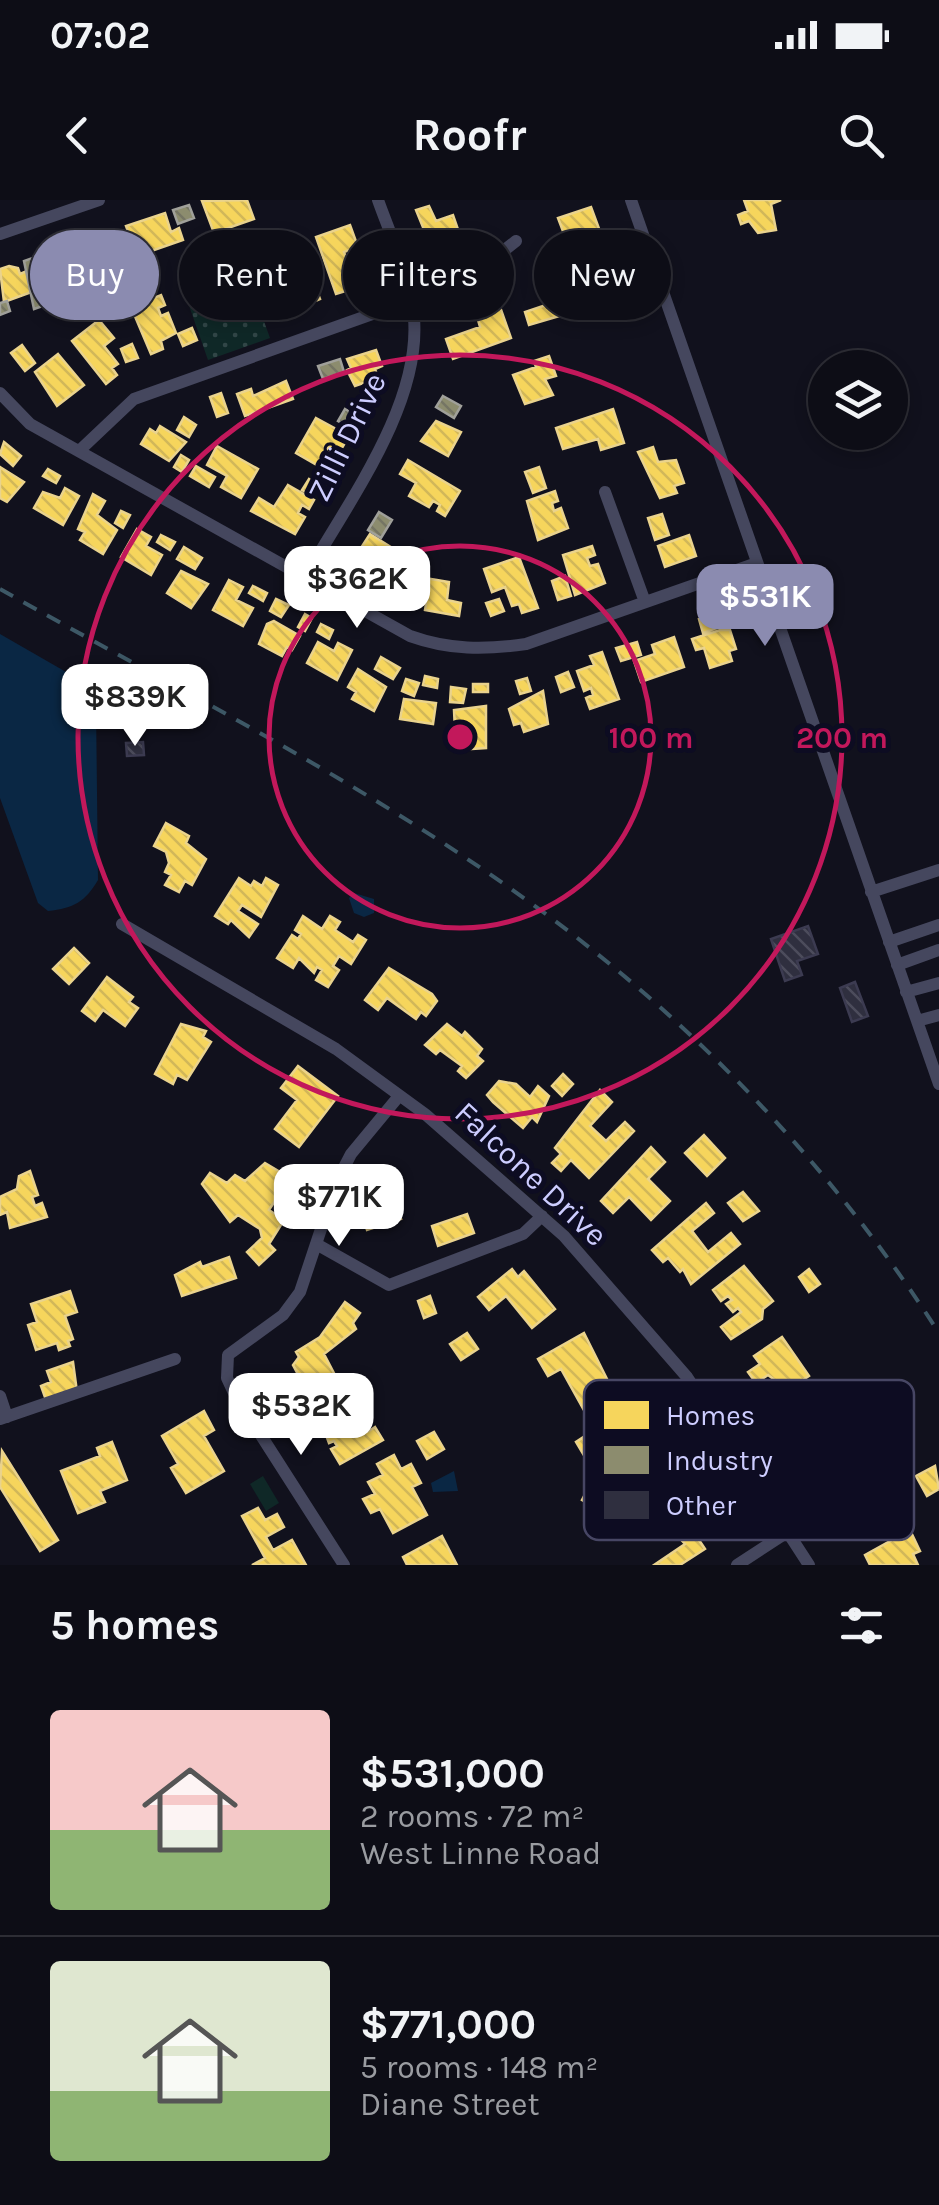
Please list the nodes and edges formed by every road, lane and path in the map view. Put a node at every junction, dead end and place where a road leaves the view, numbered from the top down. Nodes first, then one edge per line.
1 (99, 200) edge
2 (378, 200) edge
3 (631, 200) edge
4 (388, 230) edge
5 (0, 234) edge
6 (347, 320) edge
7 (412, 320) edge
8 (0, 394) edge
9 (80, 451) junction
10 (605, 492) dead end
11 (757, 563) junction
12 (305, 578) junction
13 (645, 602) junction
14 (939, 870) edge
15 (871, 892) junction
16 (122, 924) dead end
17 (939, 925) edge
18 (889, 942) junction
19 (939, 950) edge
20 (896, 965) junction
21 (939, 983) edge
22 (906, 992) junction
23 (939, 1015) edge
24 (917, 1021) junction
25 (939, 1084) edge
26 (399, 1096) junction
27 (542, 1216) junction
28 (318, 1244) junction
29 (175, 1360) dead end
30 (689, 1380) edge
31 (0, 1396) edge
32 (4, 1418) edge
33 (775, 1540) edge
34 (794, 1540) edge
35 (344, 1565) edge
36 (737, 1565) edge
37 (809, 1565) edge

1 - 5 street
2 - 4 street, Zilli Drive
3 - 11 street
6 - 9 street
7 - 12 street, Zilli Drive
8 - 9 street
9 - 12 street
10 - 13 street
11 - 13 street
11 - 15 street
12 - 13 street
14 - 15 street
15 - 18 street
16 - 26 street, Falcone Drive
17 - 18 street
18 - 20 street
19 - 20 street
20 - 22 street
21 - 22 street
22 - 24 street
23 - 24 street
24 - 25 street
26 - 27 street, Falcone Drive
26 - 28 street
27 - 28 street
27 - 30 street, Falcone Drive
28 - 35 street
29 - 32 street
31 - 32 street
33 - 36 street
34 - 37 street, Falcone Drive

